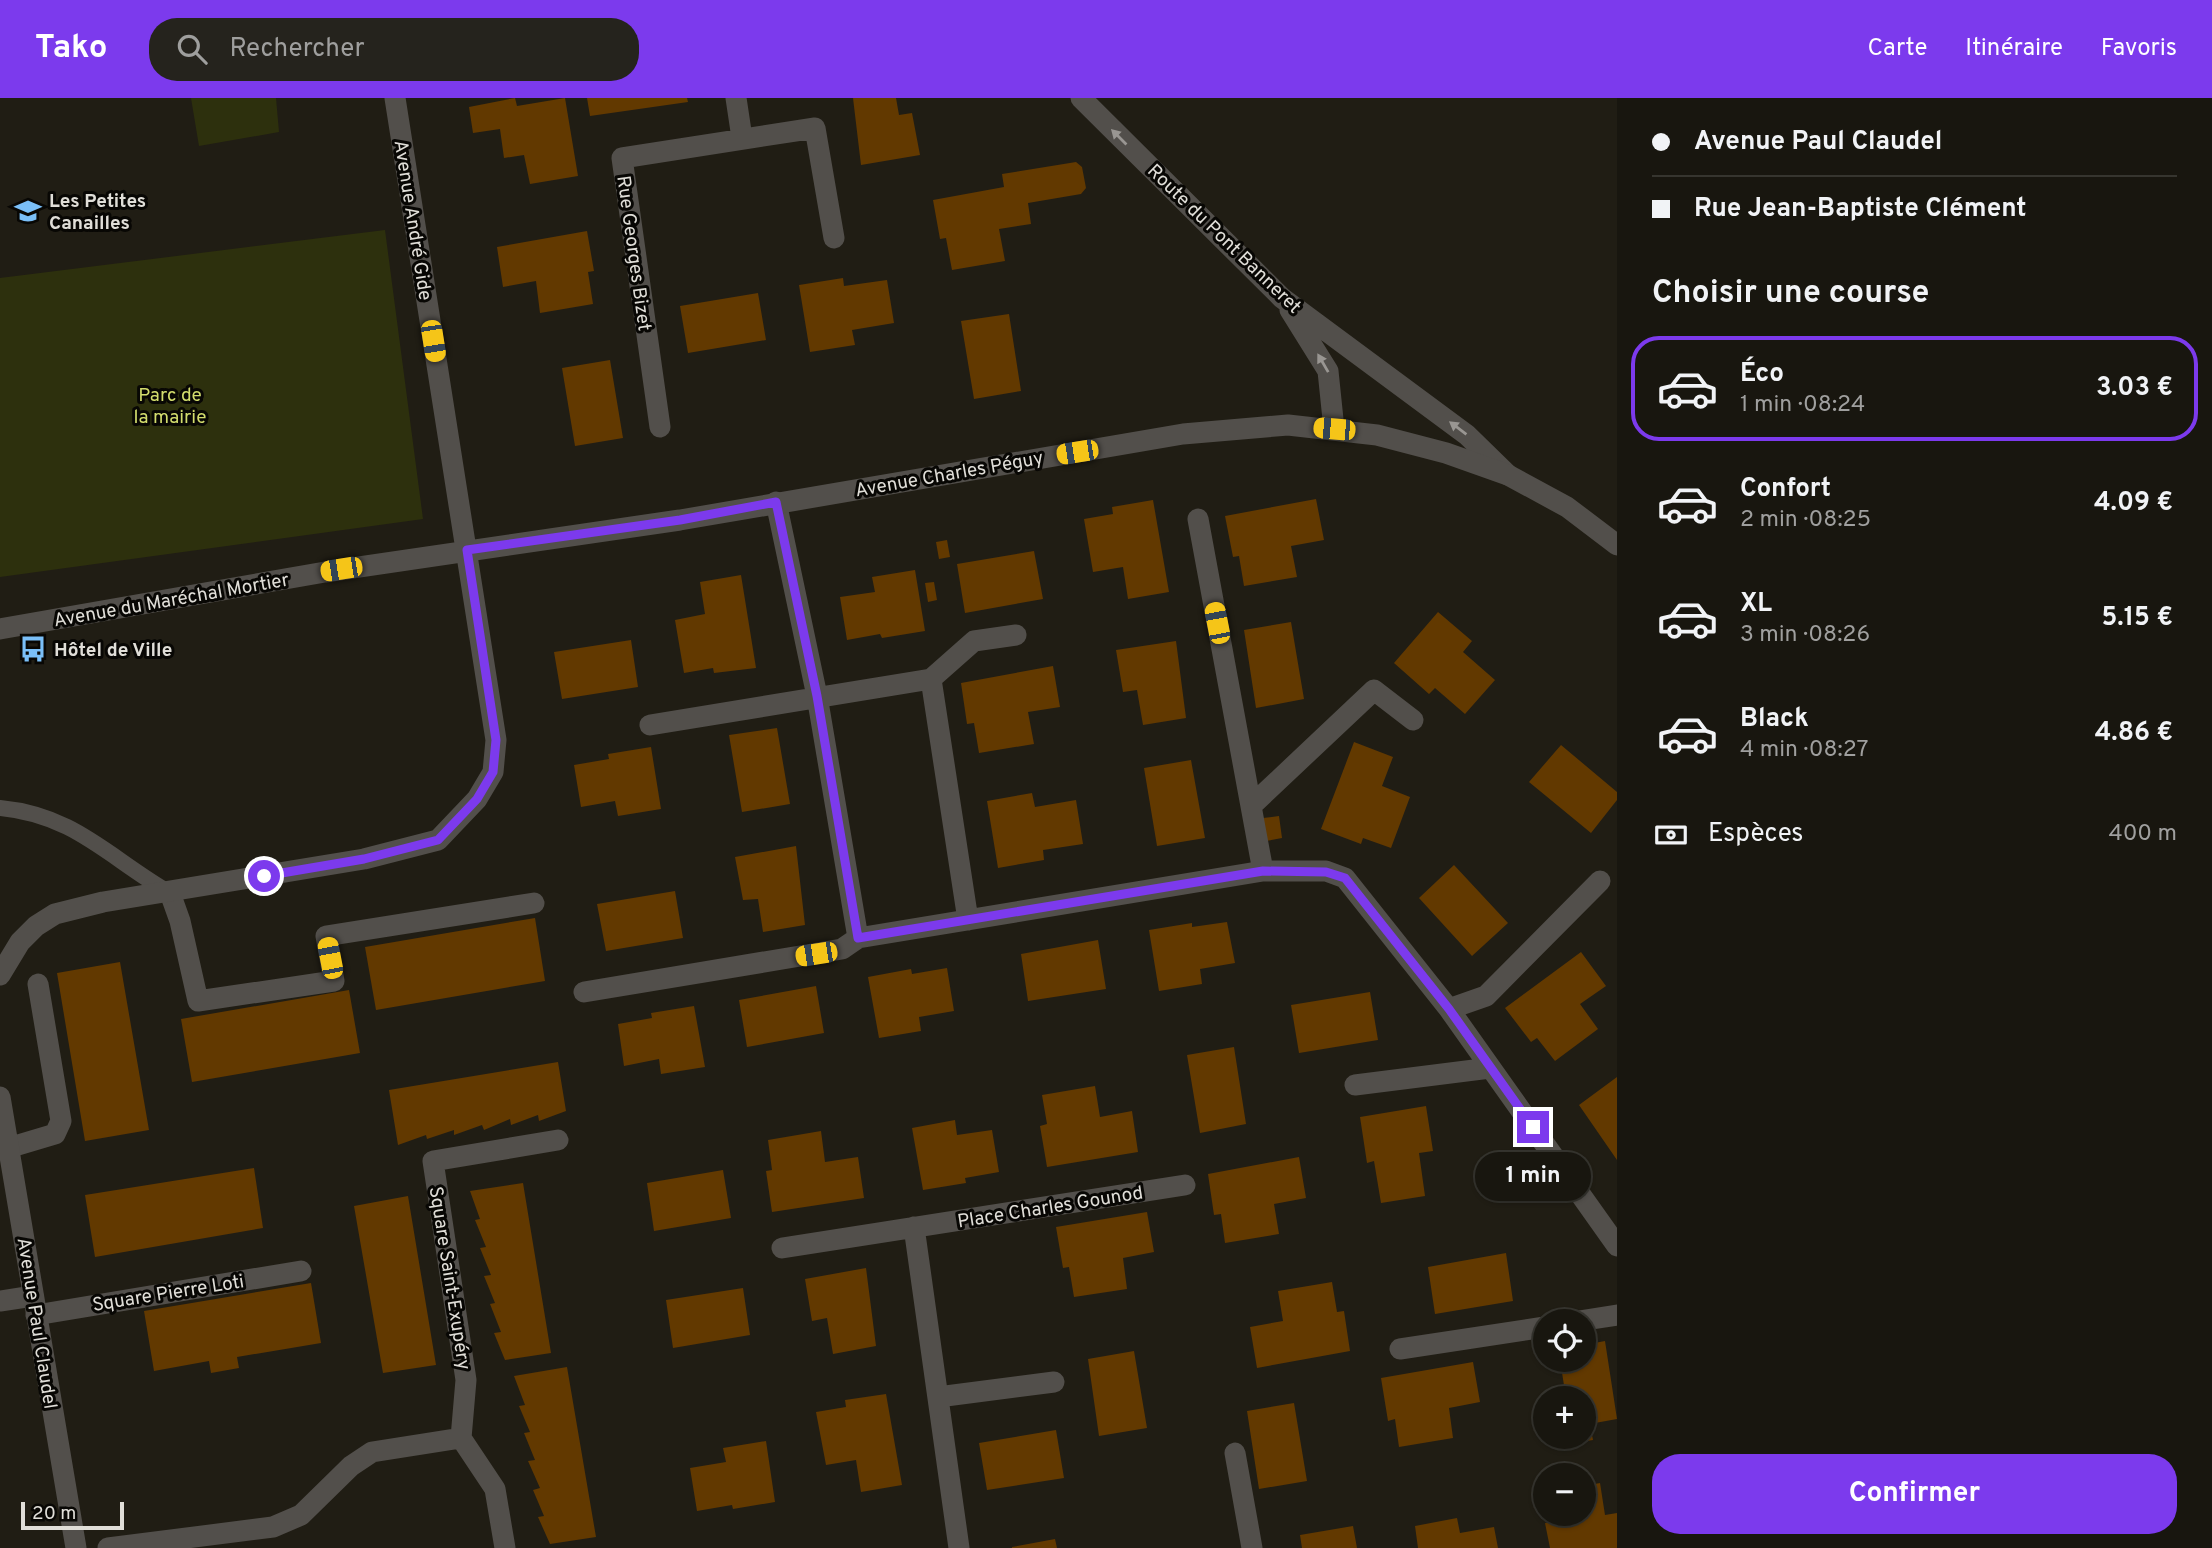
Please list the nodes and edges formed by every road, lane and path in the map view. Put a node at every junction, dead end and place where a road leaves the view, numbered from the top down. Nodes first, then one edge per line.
1 (395, 98) edge
2 (736, 98) edge
3 (1081, 98) edge
4 (741, 138) junction
5 (834, 238) dead end
6 (1282, 298) junction
7 (660, 427) dead end
8 (1334, 429) junction
9 (1508, 475) junction
10 (776, 502) junction
11 (1198, 519) dead end
12 (1617, 545) edge
13 (467, 550) junction
14 (0, 629) edge
15 (1016, 635) dead end
16 (931, 678) junction
17 (817, 696) junction
18 (1413, 720) dead end
19 (650, 725) dead end
20 (1251, 806) junction
21 (0, 808) edge
22 (1263, 871) junction
23 (1600, 881) dead end
24 (170, 893) junction
25 (534, 903) dead end
26 (968, 920) junction
27 (858, 938) junction
28 (0, 975) edge
29 (38, 984) dead end
30 (584, 992) dead end
31 (1449, 1009) junction
32 (1490, 1068) junction
33 (1355, 1085) dead end
34 (0, 1097) edge
35 (558, 1140) dead end
36 (9, 1148) junction
37 (1185, 1185) dead end
38 (1612, 1224) edge
39 (914, 1227) junction
40 (1617, 1245) edge
41 (782, 1248) dead end
42 (301, 1270) dead end
43 (0, 1301) edge
44 (34, 1305) junction
45 (1617, 1315) edge
46 (1596, 1318) edge
47 (1533, 1328) edge
48 (1399, 1349) dead end
49 (1054, 1382) dead end
50 (938, 1397) junction
51 (461, 1438) junction
52 (1234, 1453) dead end
53 (160, 1545) edge
54 (76, 1548) edge
55 (108, 1548) edge
56 (505, 1548) edge
57 (959, 1548) edge
58 (1252, 1548) edge

1 - 13 street, Avenue André Gide
2 - 4 street
6 -> 3 street, Route du Pont Banneret
4 - 5 street, Rue Georges Bizet
4 - 7 street, Rue Georges Bizet
8 -> 6 street
9 -> 6 street, Route du Pont Banneret
8 - 9 street, Avenue Charles Péguy
8 - 10 street, Avenue Charles Péguy
9 - 12 street, Avenue Charles Péguy
10 - 13 street, Avenue Charles Péguy
10 - 17 street
11 - 20 street
13 - 14 street, Avenue du Maréchal Mortier
13 - 24 street
15 - 16 street
16 - 17 street
16 - 26 street
17 - 19 street
17 - 27 street
18 - 20 street
20 - 22 street
21 - 24 lane
22 - 26 street
22 - 31 street
23 - 31 street
24 - 25 street
24 - 28 street
26 - 27 street
27 - 30 street
29 - 36 street
31 - 32 street
32 - 33 street
32 - 38 street
34 - 36 street, Avenue Paul Claudel
35 - 51 street, Square Saint-Exupéry
36 - 44 street, Avenue Paul Claudel
37 - 39 street, Place Charles Gounod
38 - 40 street
39 - 41 street, Place Charles Gounod
39 - 50 street
42 - 44 street, Square Pierre Loti
43 - 44 street, Square Pierre Loti
44 - 54 street, Avenue Paul Claudel
45 - 46 street
47 - 48 street
49 - 50 street
50 - 57 street
51 - 53 street
51 - 56 street
52 - 58 street
53 - 55 street

